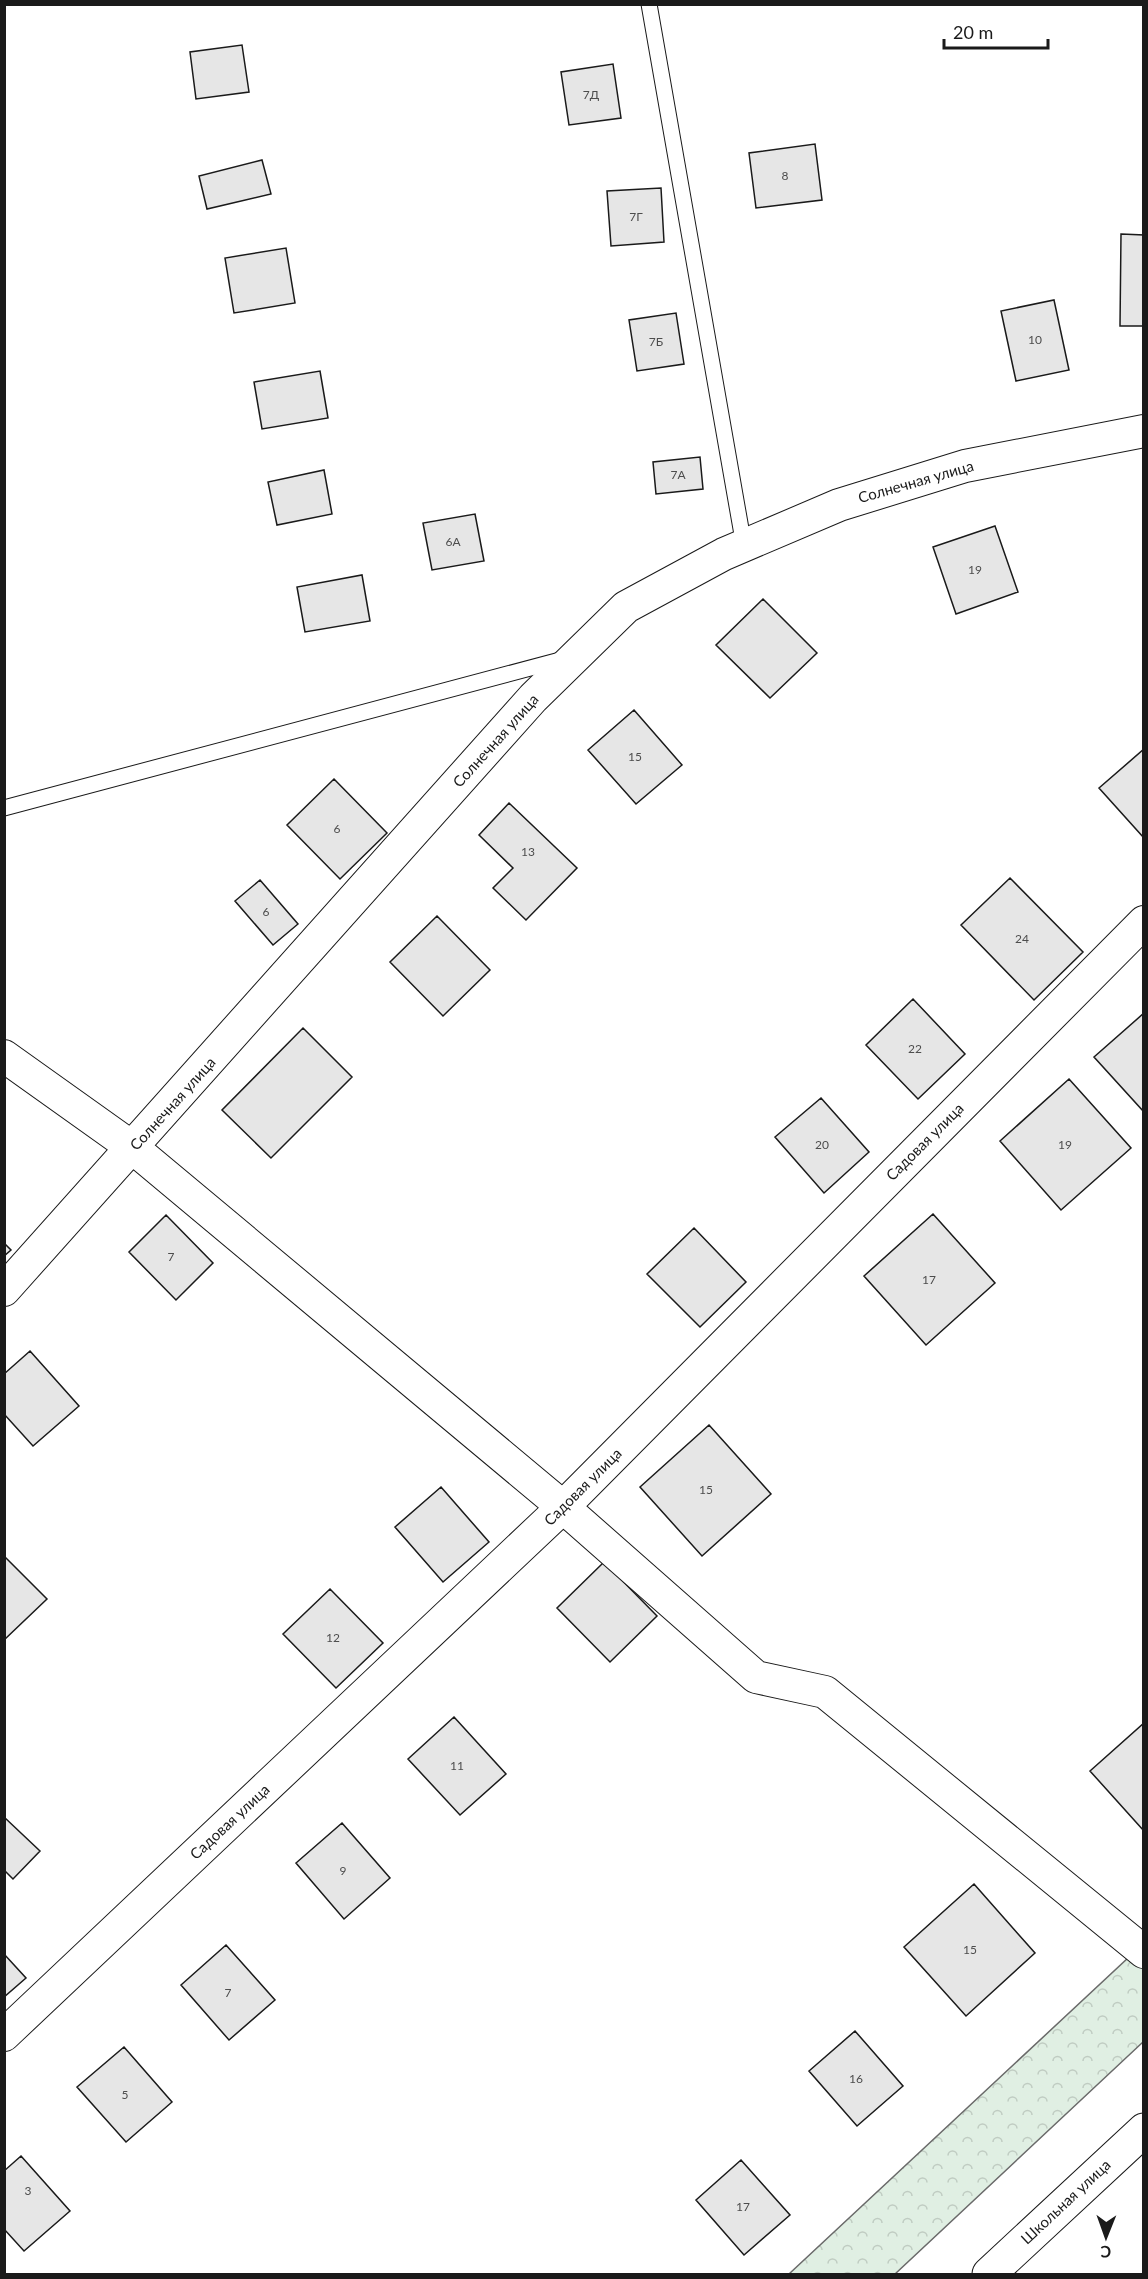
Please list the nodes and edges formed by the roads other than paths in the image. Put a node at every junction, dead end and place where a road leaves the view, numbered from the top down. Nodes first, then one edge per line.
1 (648, 4) edge
2 (1143, 431) edge
3 (744, 546) junction
4 (576, 656) junction
5 (4, 808) edge
6 (1143, 922) edge
7 (4, 1056) edge
8 (133, 1148) junction
9 (4, 1290) edge
10 (563, 1508) junction
11 (1143, 1952) edge
12 (4, 2035) edge
13 (1143, 2130) edge
14 (988, 2274) edge

1 - 3 lane
2 - 3 street, Солнечная улица
3 - 4 street, Солнечная улица
4 - 5 lane
4 - 8 street, Солнечная улица
6 - 10 street, Садовая улица
7 - 8 street
8 - 9 street, Солнечная улица
8 - 10 street
10 - 11 street
10 - 12 street, Садовая улица
13 - 14 main road, Школьная улица

